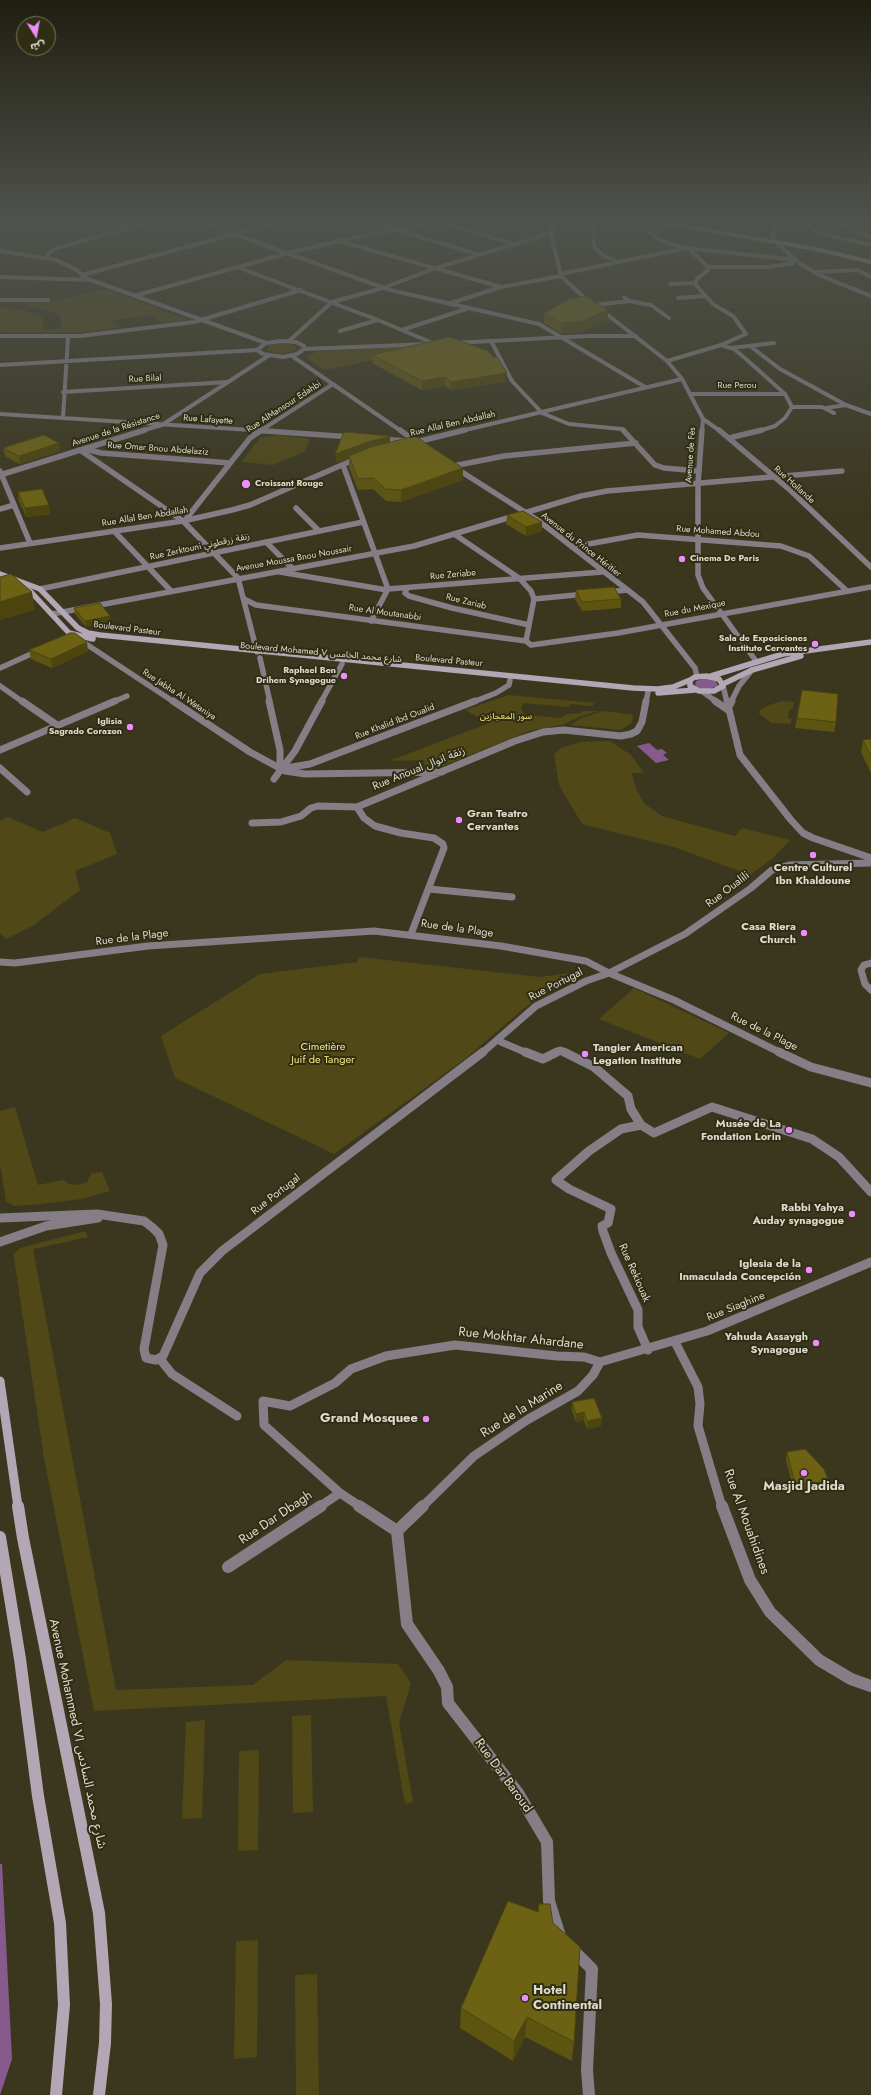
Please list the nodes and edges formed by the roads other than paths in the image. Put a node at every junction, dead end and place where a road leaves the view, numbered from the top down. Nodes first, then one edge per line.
1 (201, 320) joint
2 (312, 320) edge
3 (378, 320) joint
4 (433, 320) edge
5 (523, 320) edge
6 (613, 320) edge
7 (736, 320) edge
8 (626, 329) junction
9 (402, 330) junction
10 (340, 331) dead end
11 (0, 336) edge
12 (68, 336) junction
13 (587, 336) junction
14 (636, 336) junction
15 (562, 338) junction
16 (289, 341) junction
17 (490, 341) junction
18 (266, 343) junction
19 (447, 343) edge
20 (774, 343) dead end
21 (721, 345) junction
22 (750, 346) junction
23 (731, 348) junction
24 (304, 349) junction
25 (257, 350) junction
26 (268, 356) junction
27 (292, 356) junction
28 (667, 361) junction
29 (65, 362) junction
30 (0, 365) edge
31 (682, 379) junction
32 (228, 382) junction
33 (333, 384) junction
34 (645, 387) junction
35 (63, 392) junction
36 (690, 394) junction
37 (785, 394) junction
38 (846, 405) junction
39 (792, 407) junction
40 (826, 408) junction
41 (542, 413) junction
42 (834, 413) dead end
43 (0, 414) edge
44 (871, 414) edge
45 (63, 418) junction
46 (703, 419) junction
47 (162, 425) junction
48 (260, 431) junction
49 (357, 437) edge
50 (372, 438) edge
51 (729, 438) junction
52 (415, 442) junction
53 (636, 444) junction
54 (400, 446) edge
55 (422, 446) edge
56 (86, 449) junction
57 (80, 450) junction
58 (365, 455) edge
59 (447, 462) edge
60 (230, 463) junction
61 (343, 465) junction
62 (453, 466) junction
63 (699, 471) junction
64 (842, 471) dead end
65 (1, 474) edge
66 (774, 478) junction
67 (698, 483) junction
68 (14, 505) junction
69 (296, 508) dead end
70 (0, 509) edge
71 (527, 513) junction
72 (184, 520) junction
73 (363, 522) junction
74 (114, 531) junction
75 (319, 531) junction
76 (454, 534) junction
77 (698, 541) junction
78 (266, 542) junction
79 (30, 544) junction
80 (572, 547) junction
81 (0, 548) edge
82 (213, 553) junction
83 (374, 553) junction
84 (148, 567) junction
85 (292, 568) junction
86 (871, 568) edge
87 (274, 571) junction
88 (602, 572) junction
89 (0, 574) edge
90 (238, 578) junction
91 (519, 578) junction
92 (0, 580) edge
93 (871, 587) edge
94 (407, 588) junction
95 (40, 589) junction
96 (170, 590) junction
97 (387, 590) junction
98 (627, 590) junction
99 (847, 591) junction
100 (604, 592) edge
101 (596, 593) edge
102 (244, 599) junction
103 (534, 599) junction
104 (61, 612) junction
105 (720, 613) junction
106 (52, 614) junction
107 (371, 621) junction
108 (662, 624) junction
109 (529, 625) junction
110 (68, 635) junction
111 (526, 640) junction
112 (871, 642) edge
113 (871, 646) edge
114 (45, 648) edge
115 (256, 652) junction
116 (260, 658) dead end
117 (756, 661) junction
118 (342, 664) junction
119 (1, 667) edge
120 (752, 670) junction
121 (711, 676) junction
122 (694, 678) junction
123 (510, 680) junction
124 (723, 685) junction
125 (0, 686) edge
126 (695, 690) junction
127 (648, 692) junction
128 (703, 692) junction
129 (127, 696) dead end
130 (728, 710) junction
131 (57, 725) junction
132 (0, 750) edge
133 (0, 768) edge
134 (280, 769) junction
135 (442, 772) junction
136 (274, 779) dead end
137 (27, 792) dead end
138 (357, 807) junction
139 (252, 824) dead end
140 (871, 858) edge
141 (871, 863) edge
142 (429, 889) junction
143 (512, 897) dead end
144 (411, 934) junction
145 (0, 962) edge
146 (15, 963) junction
147 (871, 963) edge
148 (0, 967) edge
149 (608, 973) junction
150 (871, 990) edge
151 (501, 1042) dead end
152 (871, 1083) edge
153 (641, 1125) junction
154 (871, 1192) edge
155 (109, 1216) junction
156 (0, 1218) edge
157 (0, 1242) edge
158 (871, 1262) edge
159 (675, 1342) junction
160 (648, 1350) junction
161 (160, 1359) junction
162 (600, 1362) junction
163 (0, 1381) edge
164 (238, 1416) dead end
165 (340, 1493) junction
166 (397, 1531) junction
167 (0, 1537) edge
168 (228, 1567) dead end
169 (871, 1686) edge
170 (56, 2095) edge
171 (99, 2095) edge
172 (588, 2095) edge

1 - 12 street
1 - 18 street
2 - 16 street
3 - 9 street
3 - 10 street
4 - 9 street
5 - 15 street
6 - 8 street, Avenue de Fès
7 - 21 street
8 - 13 street
8 - 14 street, Avenue de Fès
9 - 24 street
11 - 12 street
12 - 29 street
13 - 14 street
13 - 15 street
14 - 28 street, Avenue de Fès
15 - 17 street
15 - 34 street
16 - 18 street
16 - 24 street
17 - 19 street
17 - 41 street
18 - 25 street
20 - 22 street
21 - 23 street
21 - 28 street
22 - 23 street
22 - 38 street
23 - 37 street
24 - 27 street
25 - 26 street
25 - 29 street
26 - 27 street
26 - 32 street, Avenue de la Résistance
27 - 33 street
28 - 31 street, Avenue de Fès
29 - 30 street
29 - 35 street
31 - 34 street, Rue Allal Ben Abdallah
31 - 36 street, Avenue de Fès
32 - 35 street, Rue Bilal
32 - 47 street, Avenue de la Résistance
33 - 48 street, Rue AlMansour Edahbi
33 - 52 street
34 - 41 street, Rue Allal Ben Abdallah
35 - 45 street
36 - 37 street, Rue Perou
36 - 46 street, Avenue de Fès
37 - 39 street
38 - 40 street
38 - 44 street
39 - 40 street
39 - 51 street
40 - 42 street
41 - 52 street, Rue Allal Ben Abdallah
41 - 53 street
43 - 45 street, Rue Lafayette
45 - 47 street, Rue Lafayette
46 - 51 street, Rue Hollande
46 - 63 street, Avenue de Fès
47 - 48 street, Rue Lafayette
47 - 56 street, Avenue de la Résistance
48 - 49 street, Rue Lafayette
48 - 60 street, Rue AlMansour Edahbi
50 - 52 street
51 - 66 street, Rue Hollande
52 - 54 street, Rue Allal Ben Abdallah
52 - 55 street
53 - 62 street
53 - 63 street
56 - 57 street, Avenue de la Résistance
56 - 60 street, Rue Omar Bnou Abdelaziz
57 - 65 street, Avenue de la Résistance
57 - 72 street
58 - 61 street, Rue Allal Ben Abdallah
59 - 62 street, Avenue du Prince Héritier
60 - 72 street, Rue AlMansour Edahbi
61 - 72 street, Rue Allal Ben Abdallah
61 - 73 street
62 - 71 street, Avenue du Prince Héritier
63 - 67 street, Avenue de Fès
64 - 66 street, Avenue Moussa Bnou Noussair
65 - 68 street
66 - 67 street, Avenue Moussa Bnou Noussair
66 - 86 street, Rue Hollande
67 - 71 street, Avenue Moussa Bnou Noussair
67 - 77 street, Avenue de Fès
68 - 70 street
68 - 79 street
69 - 75 street
71 - 76 street, Avenue Moussa Bnou Noussair
71 - 80 street, Avenue du Prince Héritier
72 - 74 street, Rue Allal Ben Abdallah
72 - 82 street
73 - 75 street, Rue Zerktouni زنقة زرقطوني
73 - 83 street
74 - 79 street, Rue Allal Ben Abdallah
74 - 84 street
75 - 78 street, Rue Zerktouni زنقة زرقطوني
76 - 83 street, Avenue Moussa Bnou Noussair
76 - 91 street
77 - 80 street, Rue Mohamed Abdou
77 - 99 street, Rue Mohamed Abdou
77 - 105 street, Avenue de Fès
78 - 82 street, Rue Zerktouni زنقة زرقطوني
78 - 85 street
79 - 81 street, Rue Allal Ben Abdallah
80 - 88 street, Avenue du Prince Héritier
82 - 84 street, Rue Zerktouni زنقة زرقطوني
82 - 90 street
83 - 85 street, Avenue Moussa Bnou Noussair
83 - 97 street
84 - 95 street, Rue Zerktouni زنقة زرقطوني
84 - 96 street
85 - 87 street, Avenue Moussa Bnou Noussair
87 - 90 street, Avenue Moussa Bnou Noussair
87 - 97 street, Rue Zeriabe
88 - 91 street, Rue Zeriabe
88 - 98 street, Avenue du Prince Héritier
89 - 95 main road
90 - 96 street, Avenue Moussa Bnou Noussair
90 - 102 street
91 - 94 street, Rue Zeriabe
91 - 103 street
92 - 106 main road, Boulevard Mohamed V شارع محمد الخامس
93 - 99 street, Rue du Mexique
94 - 97 street, Rue Zeriabe
94 - 109 street, Rue Zariab
95 - 104 main road
96 - 104 street, Avenue Moussa Bnou Noussair
97 - 107 street
98 - 100 street
98 - 108 street, Avenue du Prince Héritier
99 - 105 street, Rue du Mexique
101 - 103 street
102 - 107 street, Rue Al Moutanabbi
102 - 115 street
103 - 109 street
104 - 106 street, Avenue Moussa Bnou Noussair
104 - 115 main road, Boulevard Pasteur
105 - 108 street, Rue du Mexique
105 - 117 street, Avenue de Fès
106 - 110 main road, Boulevard Mohamed V شارع محمد الخامس
107 - 111 street, Rue Al Moutanabbi
108 - 111 street, Rue du Mexique
108 - 122 street, Avenue du Prince Héritier
109 - 111 street
110 - 118 main road, Boulevard Mohamed V شارع محمد الخامس
110 - 134 street, Rue Jabha Al Wataniya
112 - 117 main road, Boulevard Pasteur
113 - 120 main road
114 - 119 street
115 - 122 main road, Boulevard Pasteur
116 - 134 street
117 - 120 main road
117 - 121 main road, Boulevard Pasteur
118 - 123 main road, Boulevard Mohamed V شارع محمد الخامس
118 - 134 street
120 - 124 main road
120 - 130 street
121 - 122 main road, Boulevard Pasteur
121 - 124 main road
122 - 126 main road
123 - 127 main road, Boulevard Mohamed V شارع محمد الخامس
123 - 134 street, Rue Khalid Ibd Oualid
124 - 128 main road
124 - 130 street
125 - 131 street
126 - 127 main road, Boulevard Mohamed V شارع محمد الخامس
126 - 128 main road
127 - 135 street, Rue Anoual زنقة انوال
128 - 130 street
129 - 131 street
130 - 140 street
131 - 132 street
133 - 137 street
134 - 135 street, Rue Jabha Al Wataniya
134 - 136 street
135 - 138 street, Rue Anoual زنقة انوال
138 - 139 street
138 - 142 street
141 - 149 street, Rue Oualili
142 - 143 street
142 - 144 street
144 - 146 street, Rue de la Plage
144 - 149 street, Rue de la Plage
145 - 146 street
146 - 148 street
147 - 150 street
149 - 152 street, Rue de la Plage
149 - 161 street, Rue Portugal
151 - 153 street
153 - 154 street
153 - 160 street, Rue Rekiouak
155 - 156 street
155 - 157 street
155 - 161 street
158 - 159 street, Rue Siaghine
159 - 160 street
159 - 169 street, Rue Al Mouahidines
160 - 162 street
161 - 164 street
162 - 165 street, Rue Mokhtar Ahardane
162 - 166 street, Rue de la Marine
163 - 171 main road, Avenue Mohammed VI شارع محمد السادس
165 - 166 street
165 - 168 street, Rue Dar Dbagh
166 - 172 street, Rue Dar Baroud
167 - 170 main road

